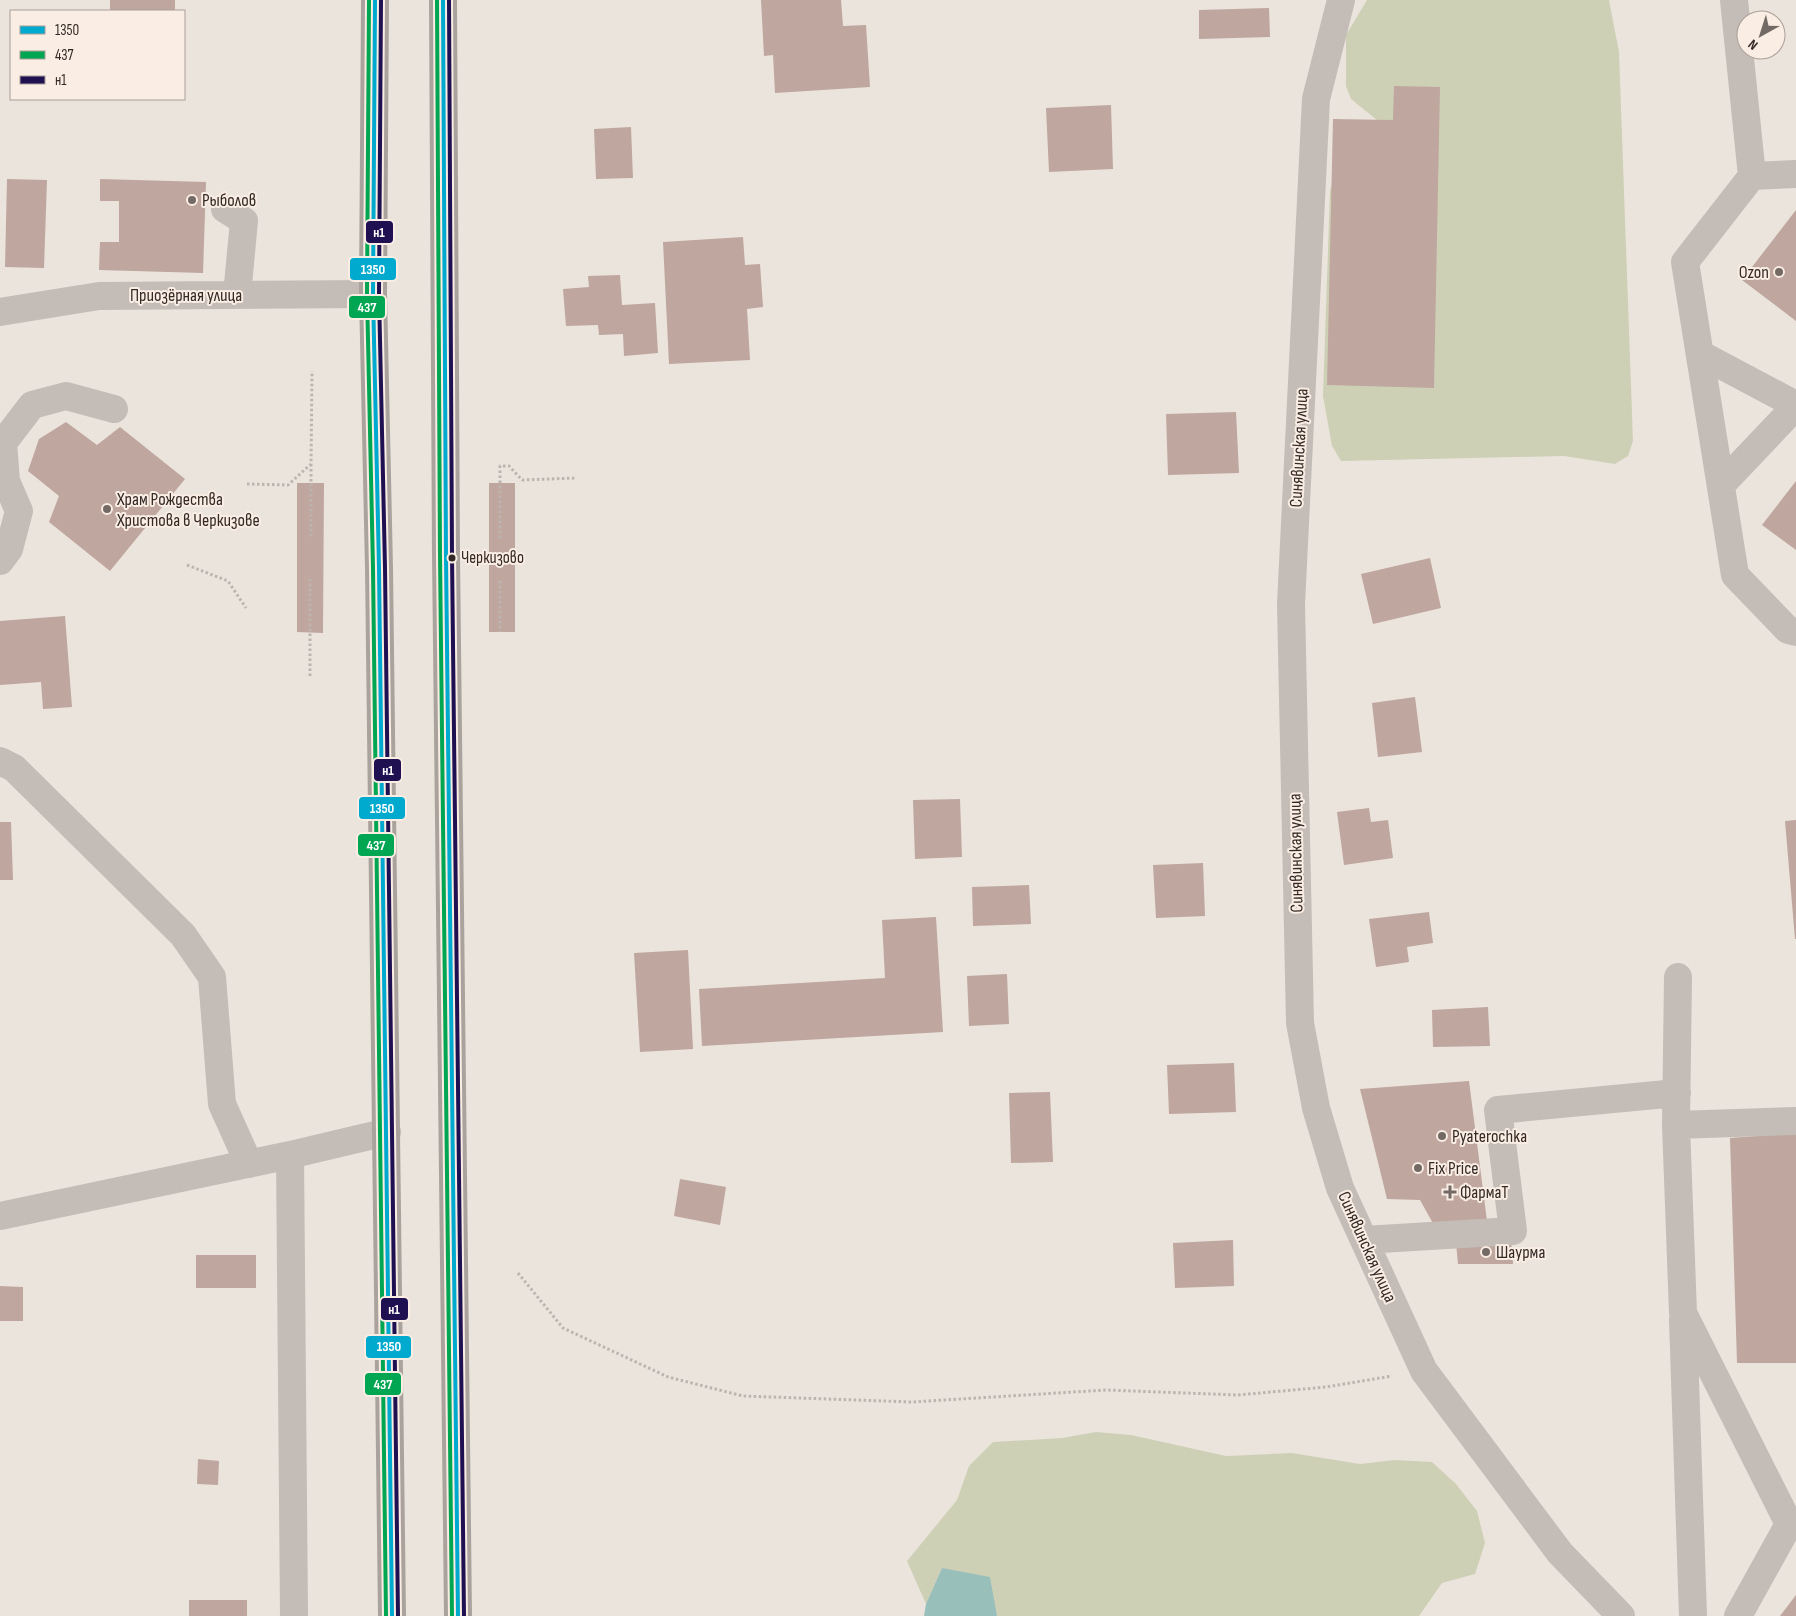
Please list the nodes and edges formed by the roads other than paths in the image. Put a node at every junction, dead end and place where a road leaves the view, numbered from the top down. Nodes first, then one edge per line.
1 (375, 0) edge
2 (442, 0) edge
3 (1341, 0) edge
4 (1734, 0) edge
5 (1796, 174) edge
6 (1752, 176) junction
7 (225, 209) dead end
8 (372, 294) junction
9 (238, 295) junction
10 (0, 312) edge
11 (1700, 354) junction
12 (1796, 405) edge
13 (114, 408) dead end
14 (1721, 485) junction
15 (0, 561) edge
16 (1796, 632) edge
17 (0, 761) edge
18 (1678, 977) dead end
19 (1677, 1093) junction
20 (1796, 1121) edge
21 (1676, 1125) junction
22 (386, 1132) junction
23 (290, 1155) junction
24 (249, 1164) junction
25 (0, 1216) edge
26 (1364, 1240) junction
27 (1683, 1313) junction
28 (1792, 1524) edge
29 (294, 1616) edge
30 (392, 1616) edge
31 (458, 1616) edge
32 (1621, 1616) edge
33 (1693, 1616) edge
34 (1738, 1616) edge

1 - 8 highway
2 - 31 highway
3 - 26 street, Синявинская улица
4 - 6 street
5 - 6 street
6 - 11 street
7 - 9 street
8 - 9 street, Приозёрная улица
8 - 22 highway
9 - 10 street, Приозёрная улица
11 - 12 street
11 - 14 street
12 - 14 street
13 - 15 street
14 - 16 street
17 - 24 street
18 - 19 street
19 - 21 street
19 - 26 street
20 - 21 street
21 - 27 street
22 - 23 street
22 - 30 highway
23 - 24 street
23 - 29 street
24 - 25 street
26 - 32 street, Синявинская улица
27 - 28 street
27 - 33 street
28 - 34 street

